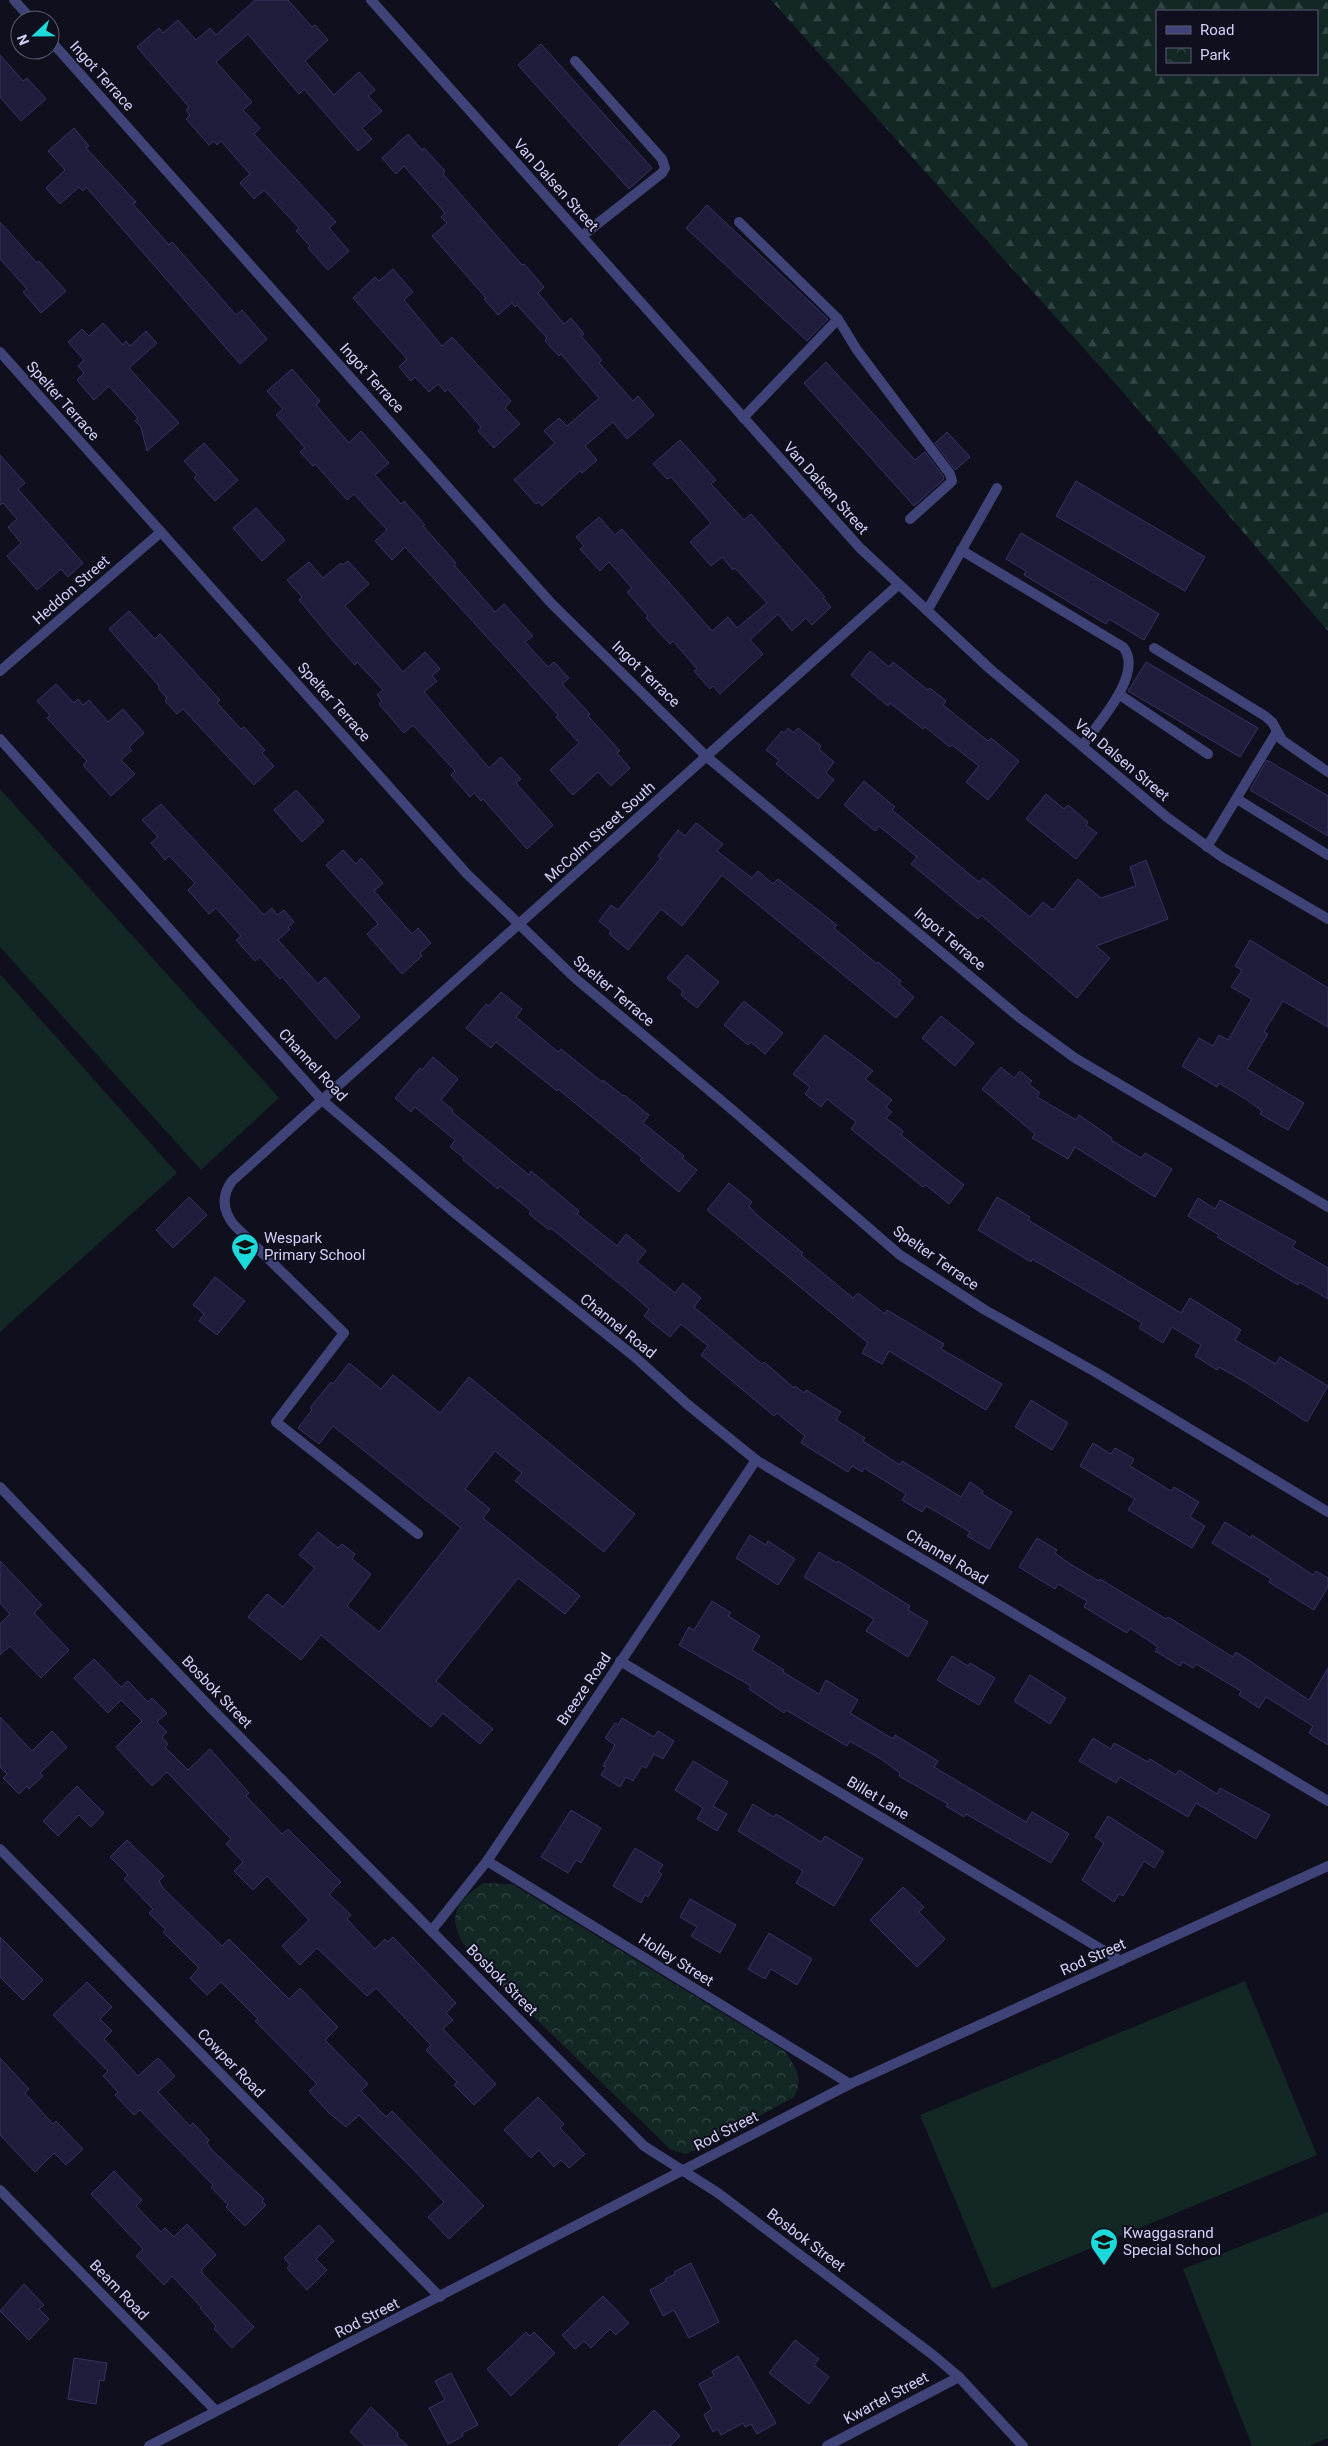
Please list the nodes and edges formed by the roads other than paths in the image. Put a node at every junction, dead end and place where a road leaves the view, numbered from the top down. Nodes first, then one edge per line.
1 (14, 0) edge
2 (371, 0) edge
3 (23, 10) edge
4 (60, 51) edge
5 (574, 61) dead end
6 (739, 222) dead end
7 (582, 236) junction
8 (838, 319) junction
9 (0, 352) edge
10 (743, 418) junction
11 (997, 488) dead end
12 (910, 519) dead end
13 (161, 532) junction
14 (961, 550) junction
15 (898, 585) junction
16 (927, 611) junction
17 (1154, 648) dead end
18 (0, 671) edge
19 (1120, 695) junction
20 (1276, 733) junction
21 (0, 738) edge
22 (1082, 746) junction
23 (1208, 754) dead end
24 (707, 757) junction
25 (1328, 772) edge
26 (1237, 799) junction
27 (1207, 848) junction
28 (1328, 855) edge
29 (1328, 919) edge
30 (518, 925) junction
31 (322, 1100) junction
32 (1328, 1207) edge
33 (756, 1460) junction
34 (0, 1487) edge
35 (1328, 1512) edge
36 (418, 1534) dead end
37 (620, 1661) junction
38 (1328, 1801) edge
39 (0, 1849) edge
40 (487, 1861) junction
41 (1328, 1866) edge
42 (432, 1930) junction
43 (1120, 1961) junction
44 (850, 2084) junction
45 (683, 2170) junction
46 (0, 2190) edge
47 (440, 2297) junction
48 (958, 2378) junction
49 (216, 2412) junction
50 (149, 2446) edge
51 (827, 2446) edge
52 (1023, 2446) edge

1 - 3 street
2 - 7 street, Van Dalsen Street
4 - 24 street, Ingot Terrace
5 - 7 street
6 - 8 street
7 - 10 street, Van Dalsen Street
8 - 10 street
8 - 12 street
9 - 13 street, Spelter Terrace
10 - 15 street, Van Dalsen Street
11 - 14 street
13 - 18 street, Heddon Street
13 - 30 street, Spelter Terrace
14 - 16 street
14 - 19 street
15 - 16 street, Van Dalsen Street
15 - 24 street, McColm Street South
16 - 22 street, Van Dalsen Street
17 - 20 street
19 - 22 street
19 - 23 street
20 - 25 street
20 - 26 street
21 - 31 street, Channel Road
22 - 27 street, Van Dalsen Street
24 - 30 street, McColm Street South
24 - 32 street, Ingot Terrace
26 - 27 street
26 - 28 street
27 - 29 street, Van Dalsen Street
30 - 31 street, McColm Street South
30 - 35 street, Spelter Terrace
31 - 33 street, Channel Road
31 - 36 street, McColm Street South
33 - 37 street, Breeze Road
33 - 38 street, Channel Road
34 - 42 street, Bosbok Street
37 - 40 street, Breeze Road
37 - 43 street, Billet Lane
39 - 47 street, Cowper Road
40 - 42 street, Breeze Road
40 - 44 street, Holley Street
41 - 43 street, Rod Street
42 - 45 street, Bosbok Street
43 - 44 street, Rod Street
44 - 45 street, Rod Street
45 - 47 street, Rod Street
45 - 48 street, Bosbok Street
46 - 49 street, Beam Road
47 - 49 street, Rod Street
48 - 51 street, Kwartel Street
48 - 52 street, Bosbok Street
49 - 50 street, Rod Street

